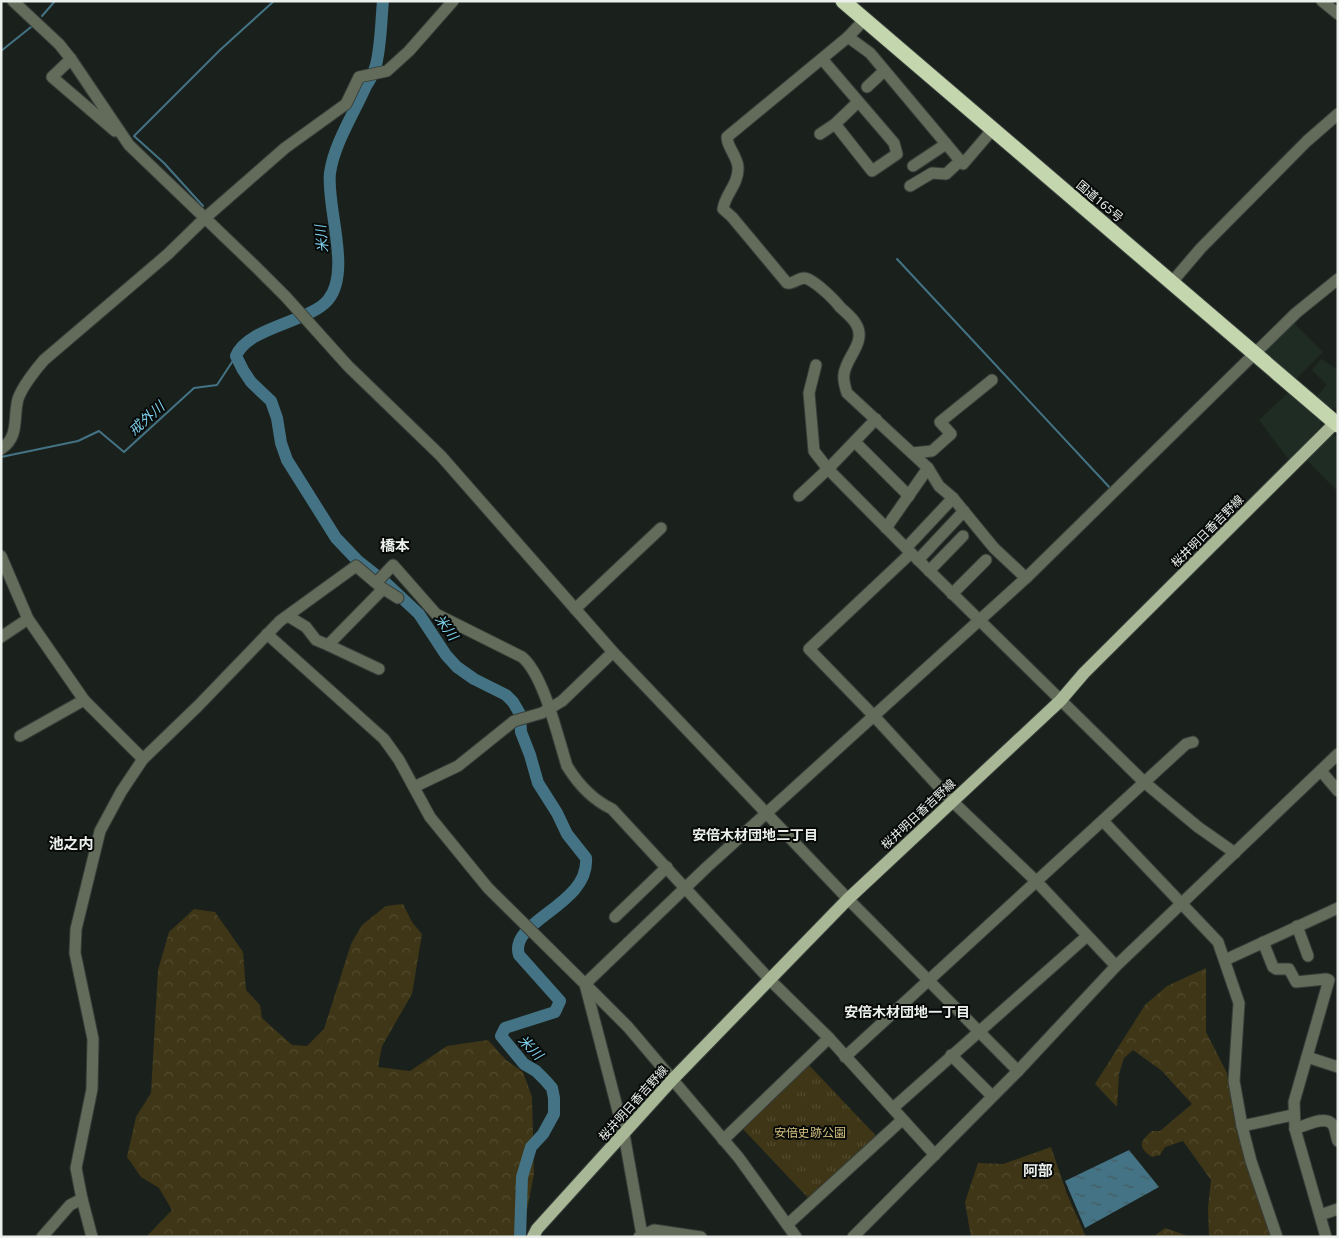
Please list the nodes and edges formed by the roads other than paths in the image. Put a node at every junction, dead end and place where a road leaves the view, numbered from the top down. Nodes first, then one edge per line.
1 (13, 1) edge
2 (453, 1) edge
3 (843, 1) edge
4 (1322, 1) edge
5 (1338, 14) edge
6 (864, 20) junction
7 (848, 37) junction
8 (71, 59) junction
9 (822, 59) junction
10 (884, 71) junction
11 (867, 87) dead end
12 (858, 102) junction
13 (1338, 114) edge
14 (835, 124) junction
15 (993, 130) junction
16 (820, 134) dead end
17 (946, 144) junction
18 (129, 145) junction
19 (960, 161) junction
20 (913, 166) dead end
21 (910, 186) dead end
22 (205, 218) junction
23 (1338, 279) edge
24 (1172, 282) junction
25 (1255, 354) junction
26 (816, 365) dead end
27 (992, 380) dead end
28 (876, 420) junction
29 (1337, 423) edge
30 (854, 442) junction
31 (1, 449) edge
32 (912, 454) junction
33 (928, 468) junction
34 (828, 469) junction
35 (800, 496) dead end
36 (908, 496) junction
37 (953, 498) junction
38 (964, 511) junction
39 (661, 528) dead end
40 (886, 528) junction
41 (963, 536) dead end
42 (912, 554) junction
43 (1, 556) edge
44 (986, 560) dead end
45 (929, 571) junction
46 (1026, 578) junction
47 (379, 586) junction
48 (952, 594) junction
49 (398, 598) dead end
50 (575, 609) junction
51 (288, 616) junction
52 (28, 619) junction
53 (980, 621) junction
54 (267, 634) junction
55 (1, 637) edge
56 (328, 644) junction
57 (614, 652) junction
58 (379, 669) dead end
59 (84, 700) junction
60 (1060, 701) junction
61 (549, 710) junction
62 (873, 715) junction
63 (20, 736) dead end
64 (1193, 742) dead end
65 (1338, 754) edge
66 (143, 759) junction
67 (1321, 771) junction
68 (1144, 782) junction
69 (414, 787) junction
70 (1338, 790) edge
71 (952, 801) junction
72 (768, 814) junction
73 (1103, 821) junction
74 (1235, 852) junction
75 (667, 867) junction
76 (1037, 882) junction
77 (686, 887) junction
78 (848, 899) junction
79 (1180, 904) junction
80 (1338, 908) edge
81 (615, 917) dead end
82 (1297, 926) junction
83 (1087, 936) junction
84 (1264, 942) junction
85 (1308, 956) dead end
86 (1225, 960) junction
87 (1116, 966) junction
88 (770, 980) junction
89 (930, 981) junction
90 (585, 984) junction
91 (978, 1031) junction
92 (829, 1038) junction
93 (951, 1055) junction
94 (846, 1057) junction
95 (1307, 1057) junction
96 (1338, 1067) edge
97 (1018, 1071) junction
98 (673, 1079) junction
99 (992, 1096) junction
100 (893, 1108) junction
101 (1293, 1115) junction
102 (902, 1120) junction
103 (1242, 1126) junction
104 (1295, 1129) junction
105 (624, 1134) junction
106 (723, 1140) junction
107 (1338, 1141) edge
108 (935, 1155) junction
109 (82, 1199) junction
110 (1338, 1209) edge
111 (1320, 1215) junction
112 (788, 1224) junction
113 (640, 1236) edge
114 (42, 1237) edge
115 (92, 1237) edge
116 (533, 1237) edge
117 (701, 1237) edge
118 (796, 1237) edge
119 (853, 1237) edge
120 (1277, 1237) edge
121 (1326, 1237) edge

1 - 8 street
2 - 22 street
3 - 6 highway, 国道165号
4 - 5 street
6 - 7 street
6 - 15 highway, 国道165号
7 - 9 street
7 - 10 street
8 - 18 street
8 - 18 street
9 - 12 street
9 - 28 street
10 - 11 street
10 - 17 street
12 - 14 street
12 - 14 street
13 - 24 street
14 - 16 street
15 - 19 street
15 - 24 highway, 国道165号
17 - 19 street
17 - 20 street
18 - 22 street
19 - 21 street
22 - 31 street
22 - 50 street
23 - 25 street
24 - 25 highway, 国道165号
25 - 29 highway, 国道165号
25 - 46 street
26 - 34 street
27 - 32 street
28 - 30 street
28 - 32 street
29 - 60 main road, 桜井明日香吉野線
30 - 34 street
30 - 36 street
32 - 33 street
33 - 36 street
33 - 37 street
34 - 35 street
34 - 40 street
36 - 40 street
37 - 38 street
37 - 42 street
38 - 42 street
38 - 46 street
39 - 50 street
40 - 42 street
41 - 45 street
42 - 45 street
42 - 62 street
43 - 52 street
44 - 48 street
45 - 48 street
46 - 53 street
47 - 49 street
47 - 51 street
47 - 56 street
47 - 61 street
48 - 53 street
50 - 57 street
51 - 54 street
51 - 56 street
52 - 55 street
52 - 59 street
53 - 60 street
53 - 62 street
54 - 66 street
54 - 69 street
56 - 58 street
57 - 61 street
57 - 72 street
59 - 63 street
59 - 66 street
60 - 68 street
60 - 71 main road, 桜井明日香吉野線
61 - 69 street
61 - 75 street
62 - 71 street
62 - 72 street
64 - 68 street
65 - 67 street
66 - 109 street
67 - 70 street
67 - 74 street
68 - 73 street
68 - 74 street
69 - 90 street
71 - 76 street
71 - 78 main road, 桜井明日香吉野線
72 - 77 street
72 - 78 street
73 - 76 street
73 - 79 street
74 - 79 street
75 - 77 street
75 - 81 street
76 - 83 street
76 - 89 street
77 - 88 street
77 - 90 street
78 - 88 main road, 桜井明日香吉野線
78 - 89 street
79 - 86 street
79 - 87 street
80 - 82 street
82 - 84 street
82 - 85 street
83 - 87 street
83 - 91 street
84 - 86 street
84 - 95 street
86 - 103 street
87 - 97 street
88 - 92 street
88 - 98 main road, 桜井明日香吉野線
89 - 91 street
89 - 94 street
90 - 98 street
90 - 105 street
91 - 93 street
91 - 97 street
92 - 94 street
92 - 106 street
93 - 99 street
93 - 100 street
94 - 100 street
95 - 96 street
95 - 101 street
97 - 99 street
98 - 105 main road, 桜井明日香吉野線
98 - 106 street
99 - 108 street
100 - 102 street
101 - 103 street
101 - 104 street
102 - 108 street
102 - 112 street
103 - 120 street
104 - 107 street
104 - 111 street
105 - 113 street
105 - 116 main road, 桜井明日香吉野線
106 - 112 street
108 - 119 street
109 - 114 street
109 - 115 street
110 - 111 street
111 - 121 street
112 - 118 street
113 - 117 street

